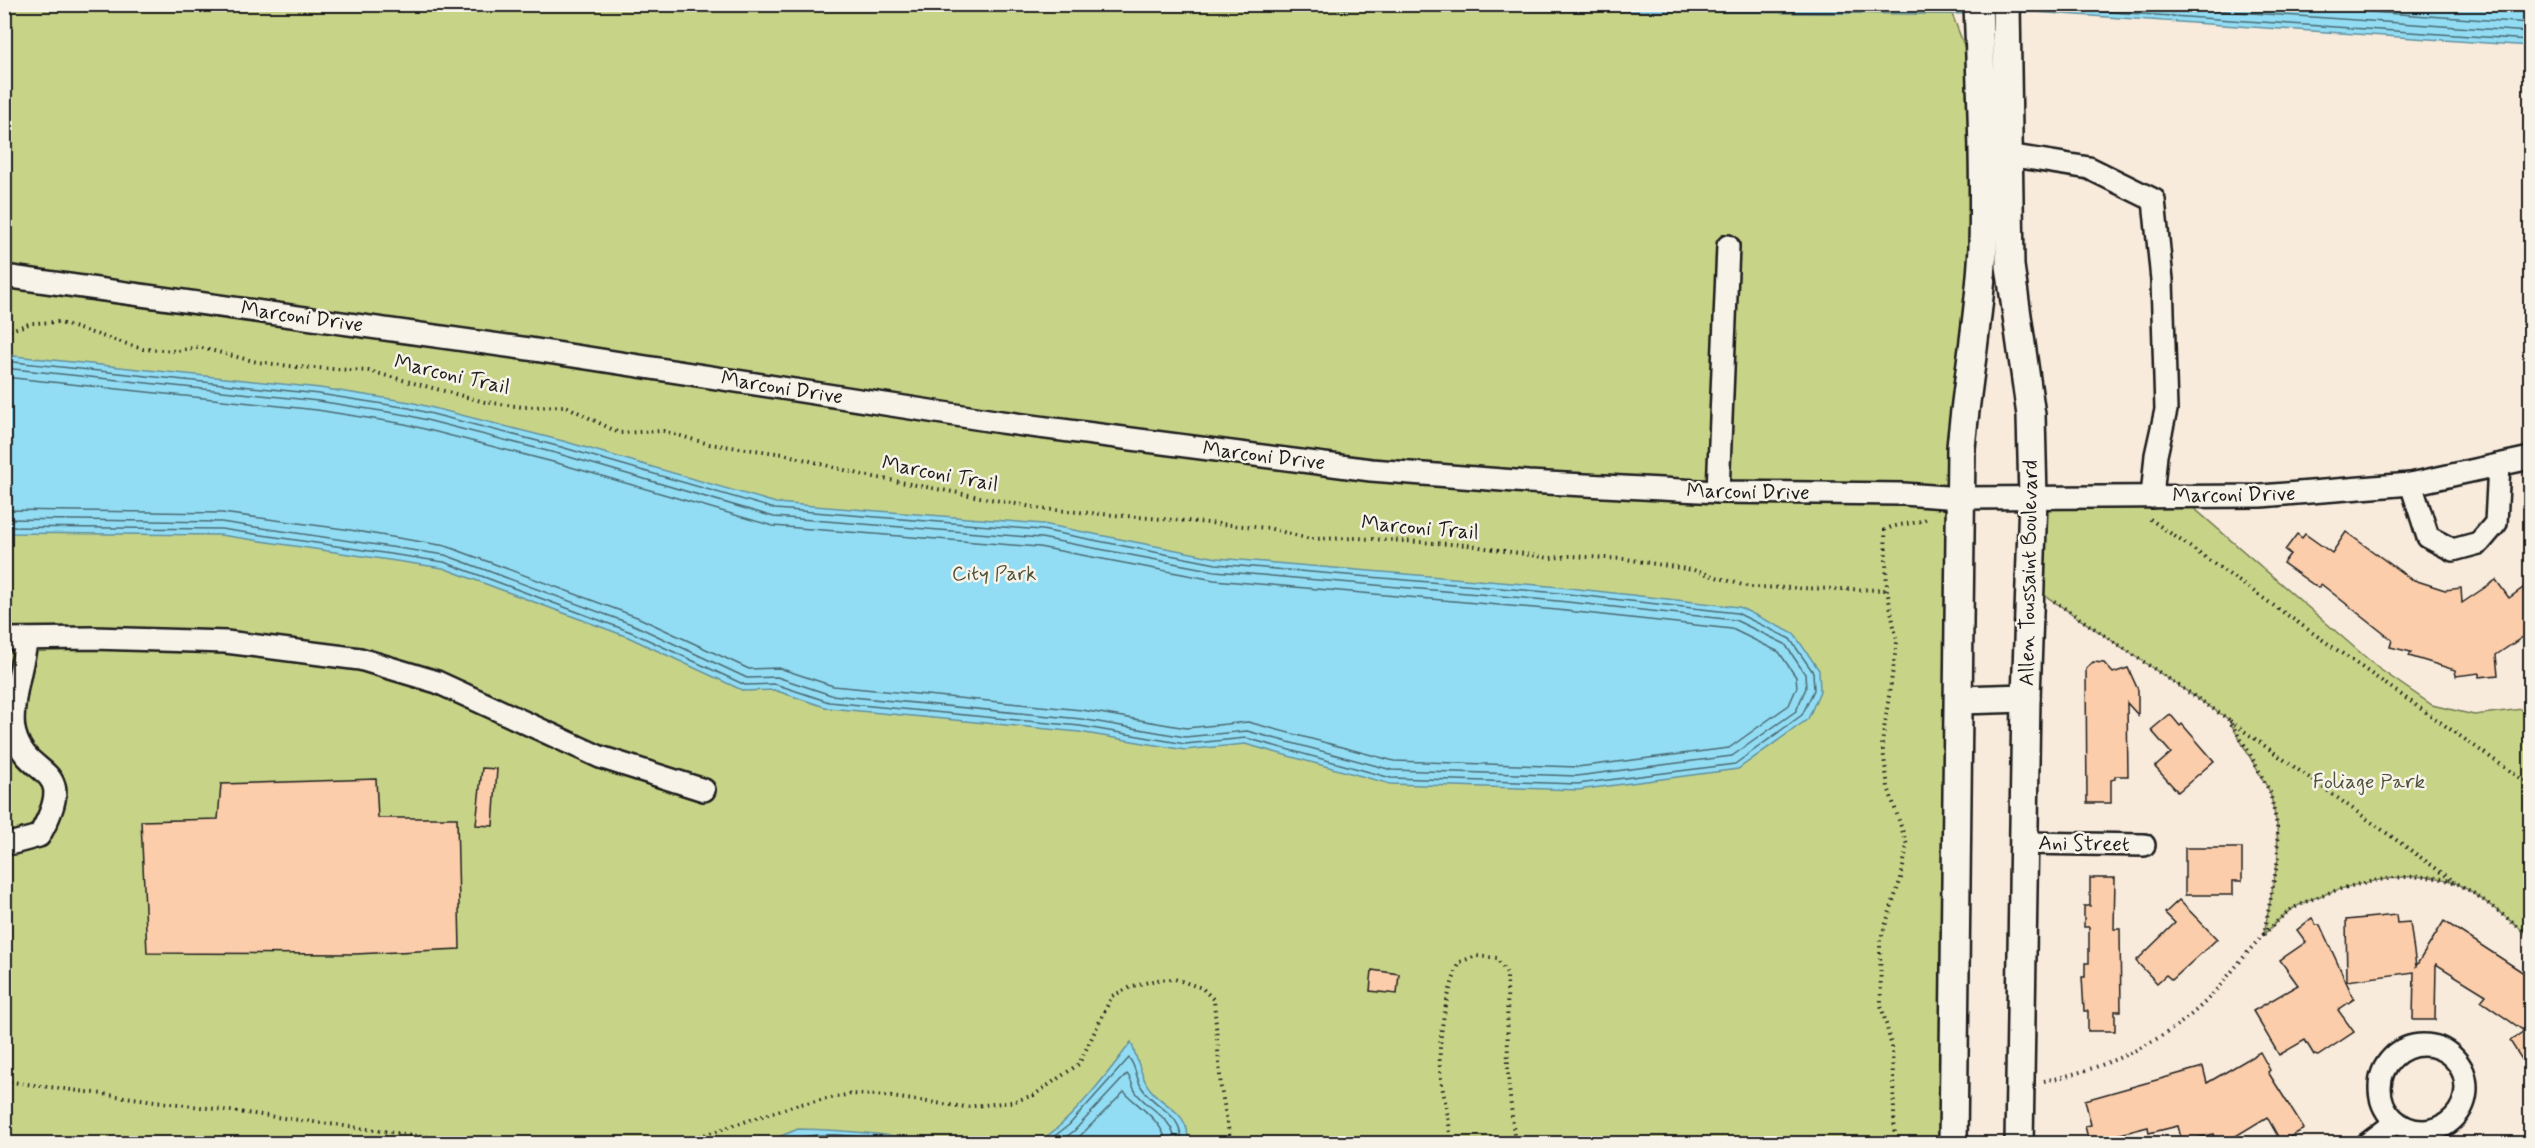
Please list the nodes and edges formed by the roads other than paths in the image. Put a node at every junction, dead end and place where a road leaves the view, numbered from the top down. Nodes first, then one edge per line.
1 (1978, 4) edge
2 (2006, 4) edge
3 (2008, 155) junction
4 (1728, 246) dead end
5 (4, 276) edge
6 (2530, 458) edge
7 (2499, 465) junction
8 (2411, 484) junction
9 (1718, 492) junction
10 (2152, 497) junction
11 (1961, 498) junction
12 (2033, 499) junction
13 (4, 639) edge
14 (27, 639) junction
15 (2026, 698) junction
16 (1960, 700) junction
17 (704, 790) dead end
18 (13, 843) dead end
19 (2024, 843) junction
20 (2144, 845) dead end
21 (2396, 1122) junction
22 (1953, 1143) edge
23 (2019, 1143) edge
24 (2367, 1143) edge

1 - 11 main road
2 - 3 main road, Allen Toussaint Boulevard
3 - 10 street
3 - 12 main road, Allen Toussaint Boulevard
4 - 9 street
5 - 9 street, Marconi Drive
6 - 7 street, Marconi Drive
7 - 8 street, Marconi Drive
7 - 8 street
8 - 10 street, Marconi Drive
9 - 11 street, Marconi Drive
10 - 12 street, Marconi Drive
11 - 12 street, Marconi Drive
11 - 16 main road
12 - 15 main road, Allen Toussaint Boulevard
13 - 14 street
14 - 17 street
14 - 18 street
15 - 16 main road
15 - 19 main road, Allen Toussaint Boulevard
16 - 22 main road
19 - 20 street, Ani Street
19 - 23 main road, Allen Toussaint Boulevard
21 - 21 street
21 - 24 street

